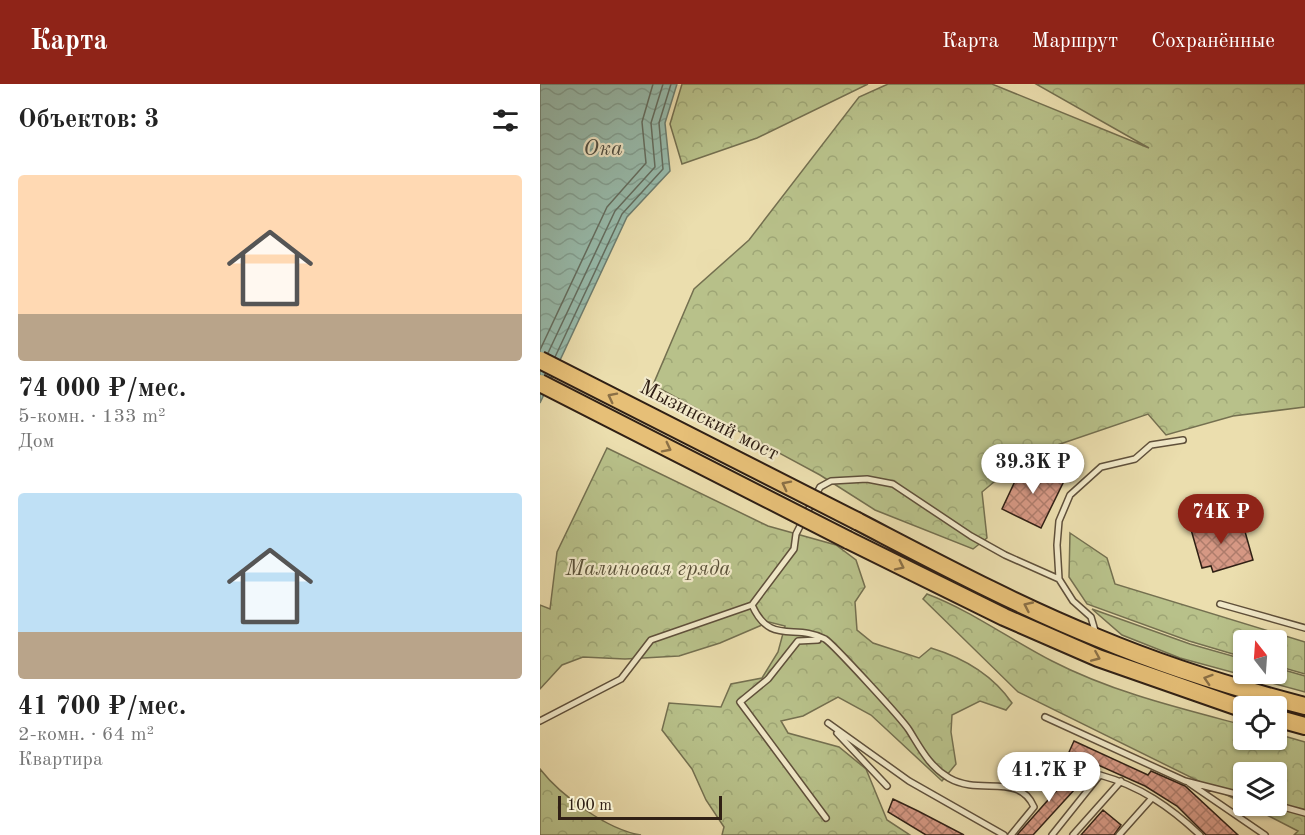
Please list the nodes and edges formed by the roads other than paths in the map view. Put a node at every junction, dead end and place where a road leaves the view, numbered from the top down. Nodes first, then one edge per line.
1 (540, 360) edge
2 (540, 383) edge
3 (1183, 440) dead end
4 (1059, 579) junction
5 (1220, 604) dead end
6 (752, 605) junction
7 (1305, 628) edge
8 (1097, 638) junction
9 (825, 640) junction
10 (1233, 705) edge
11 (1305, 706) edge
12 (1045, 717) dead end
13 (540, 721) edge
14 (1287, 721) edge
15 (1305, 726) edge
16 (1185, 780) junction
17 (1121, 781) junction
18 (887, 786) dead end
19 (1233, 793) edge
20 (1152, 798) junction
21 (1287, 809) edge
22 (1305, 813) edge
23 (826, 818) dead end
24 (1005, 835) edge
25 (1011, 835) edge
26 (1052, 835) edge
27 (1073, 835) edge
28 (1119, 835) edge
29 (1200, 835) edge
30 (1265, 835) edge

8 -> 1 main road, Мызинский мост, bridge
2 -> 10 main road, Мызинский мост, bridge
3 - 4 lane
4 - 6 lane
4 - 8 lane
5 - 7 lane
6 - 9 lane
6 - 13 lane
11 -> 8 main road, Мызинский мост
9 - 23 lane
9 - 25 lane
12 - 16 lane
14 - 15 main road
16 - 19 lane
16 - 30 lane
17 - 20 lane
17 - 26 lane
17 - 27 lane
18 - 24 lane
20 - 28 lane
20 - 29 lane
21 - 22 lane

